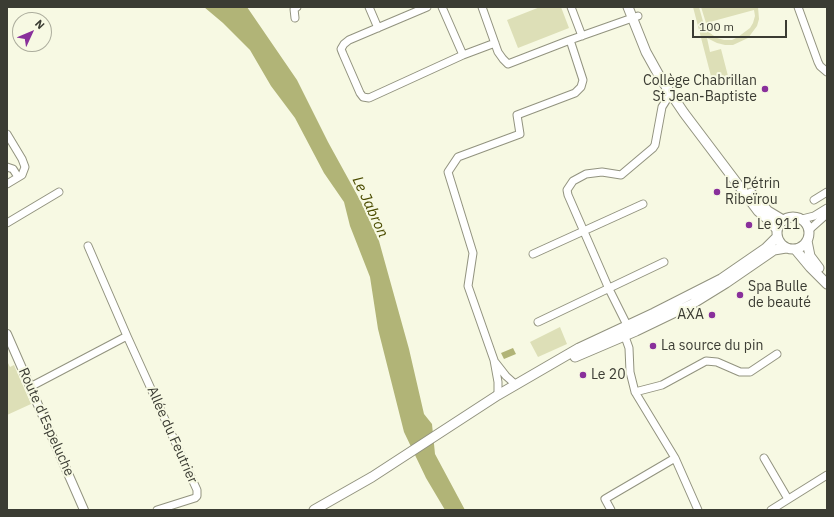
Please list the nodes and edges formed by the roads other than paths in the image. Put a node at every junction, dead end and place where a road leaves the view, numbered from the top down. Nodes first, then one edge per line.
1 (297, 7) edge
2 (369, 7) edge
3 (427, 7) edge
4 (442, 7) edge
5 (482, 7) edge
6 (571, 7) edge
7 (628, 7) edge
8 (634, 7) edge
9 (798, 7) edge
10 (635, 17) junction
11 (295, 18) dead end
12 (378, 28) junction
13 (582, 36) junction
14 (570, 40) junction
15 (495, 43) junction
16 (464, 55) junction
17 (827, 72) edge
18 (672, 95) junction
19 (7, 134) edge
20 (7, 167) edge
21 (18, 177) junction
22 (7, 184) edge
23 (59, 192) dead end
24 (827, 192) edge
25 (814, 200) dead end
26 (643, 204) dead end
27 (827, 208) edge
28 (827, 214) edge
29 (802, 219) junction
30 (783, 220) junction
31 (7, 222) edge
32 (809, 230) junction
33 (584, 231) junction
34 (777, 233) junction
35 (807, 241) junction
36 (88, 246) dead end
37 (786, 248) junction
38 (795, 249) junction
39 (533, 254) dead end
40 (664, 262) dead end
41 (827, 276) edge
42 (827, 284) edge
43 (609, 289) junction
44 (654, 313) junction
45 (538, 322) dead end
46 (627, 325) junction
47 (7, 334) edge
48 (625, 335) junction
49 (127, 336) junction
50 (777, 354) dead end
51 (494, 360) junction
52 (536, 373) junction
53 (515, 384) junction
54 (30, 387) junction
55 (635, 392) junction
56 (498, 395) junction
57 (675, 458) junction
58 (764, 458) dead end
59 (827, 474) edge
60 (788, 499) junction
61 (84, 510) edge
62 (157, 510) edge
63 (314, 510) edge
64 (611, 510) edge
65 (698, 510) edge
66 (772, 510) edge

1 - 11 street
2 - 12 street
3 - 12 street
4 - 16 street
5 - 15 street
6 - 13 street
7 - 10 main road
8 - 10 main road
9 - 17 street
10 - 13 street
10 - 18 main road
12 - 16 street
13 - 14 street
14 - 15 street
14 - 51 street
15 - 16 street
18 - 30 main road
18 - 33 street
18 - 34 main road
19 - 21 street
20 - 21 street
21 - 22 street
23 - 31 street
24 - 25 street
26 - 33 street
27 - 29 street
28 - 32 street
29 - 30 main road
29 - 32 main road
30 - 34 main road
32 - 35 main road
33 - 39 street
33 - 43 street
34 - 37 main road
34 - 44 main road
35 - 38 main road
35 - 41 main road
36 - 49 street, Allée du Feutrier
37 - 38 main road
37 - 48 main road
38 - 42 main road
40 - 43 street
43 - 45 street
43 - 46 street
44 - 46 main road
44 - 48 street
46 - 52 main road
47 - 54 street, Route d'Espeluche
48 - 52 main road
48 - 55 street
49 - 54 street
49 - 62 street, Allée du Feutrier
50 - 55 street
51 - 53 street
51 - 56 street
52 - 53 main road
53 - 56 main road
54 - 61 street, Route d'Espeluche
55 - 57 street
56 - 63 main road
57 - 64 street
57 - 65 street
58 - 60 street
59 - 60 street
60 - 66 street

